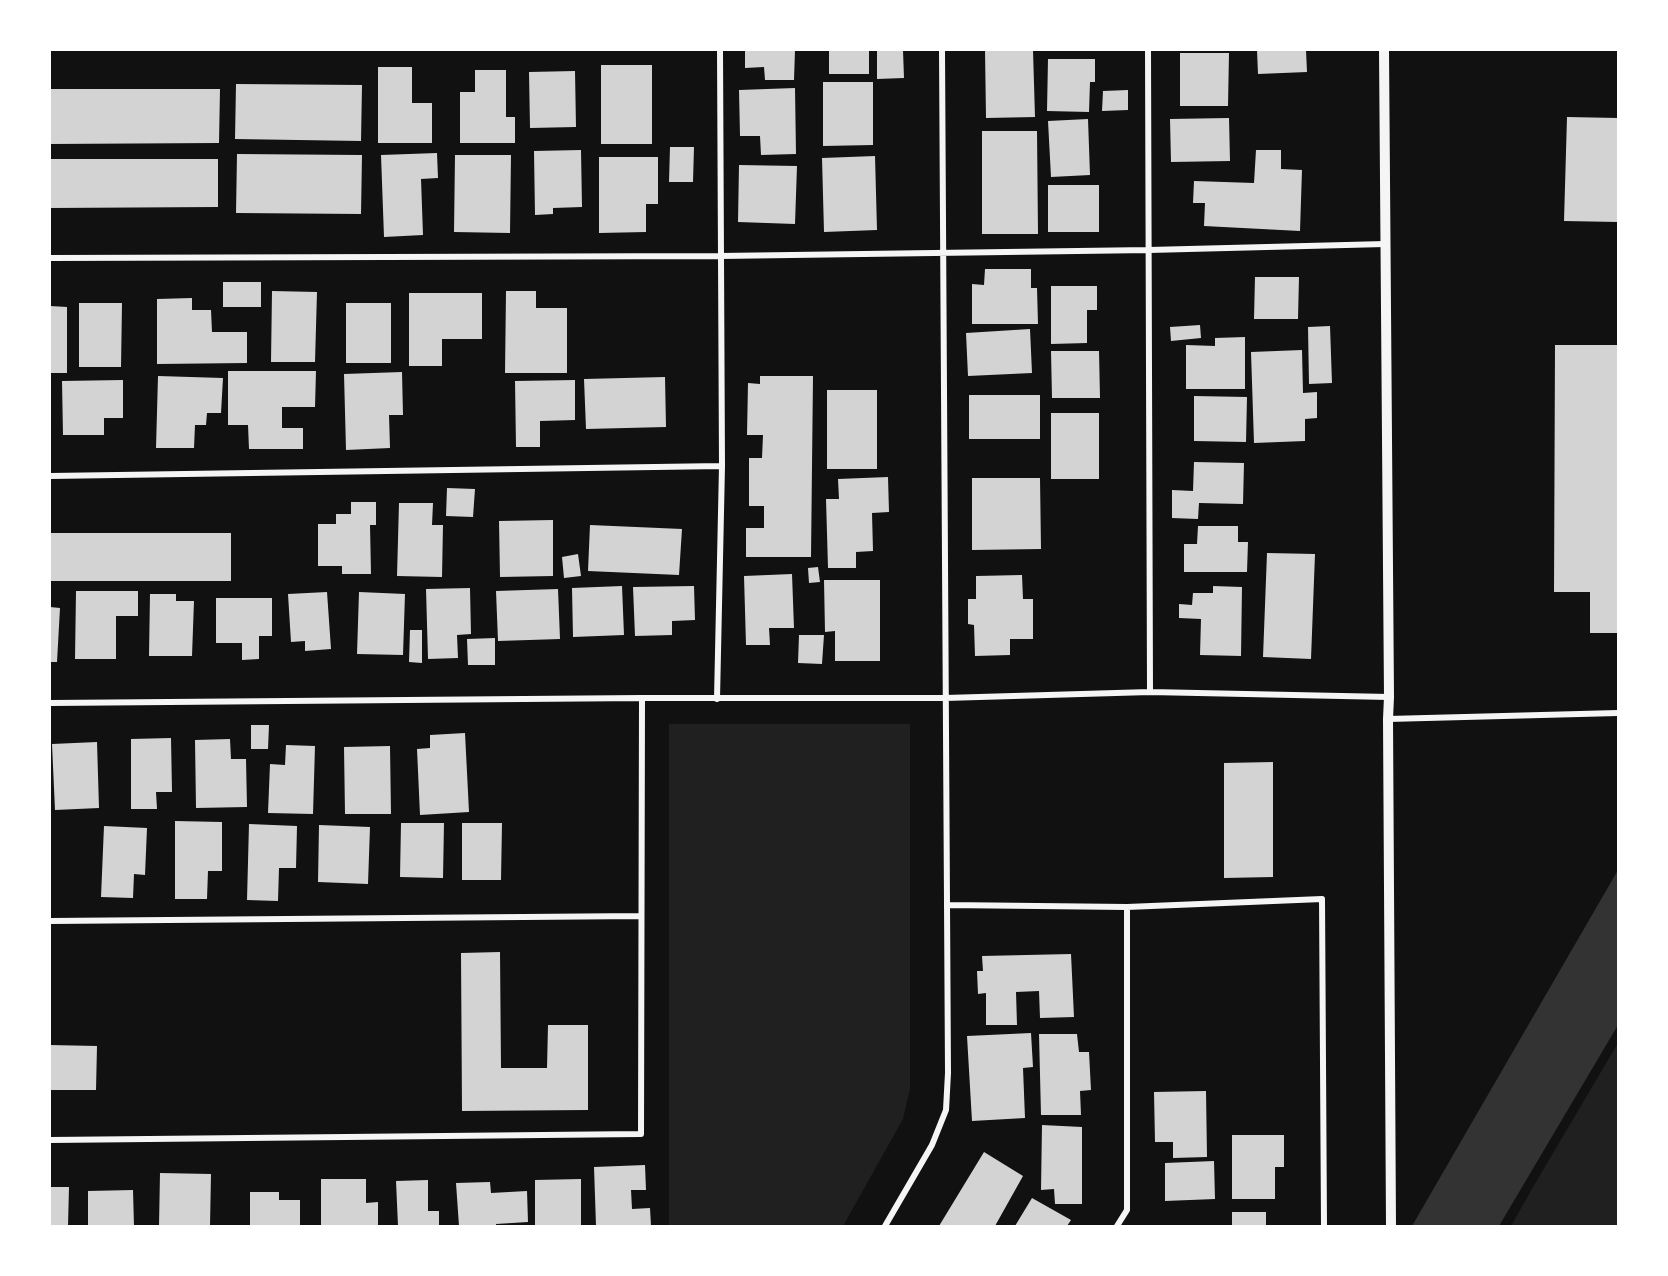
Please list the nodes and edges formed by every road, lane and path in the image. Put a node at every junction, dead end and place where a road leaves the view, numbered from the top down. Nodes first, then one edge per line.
1 (720, 50) edge
2 (942, 50) edge
3 (1149, 50) edge
4 (1384, 50) edge
5 (1385, 244) junction
6 (1149, 250) junction
7 (944, 252) junction
8 (720, 256) junction
9 (50, 258) edge
10 (722, 466) junction
11 (50, 476) edge
12 (1150, 692) junction
13 (1389, 697) junction
14 (642, 698) junction
15 (945, 698) junction
16 (717, 699) junction
17 (50, 703) edge
18 (1618, 712) edge
19 (1388, 719) junction
20 (947, 905) junction
21 (1127, 907) junction
22 (641, 916) junction
23 (50, 921) edge
24 (50, 1140) edge
25 (1391, 1223) edge
26 (885, 1227) edge
27 (1117, 1227) edge
28 (1324, 1227) edge

1 - 8 street
2 - 7 street
3 - 6 street
4 - 5 street
5 - 6 street
5 - 13 street
6 - 7 street
6 - 12 street
7 - 8 street
7 - 15 street
8 - 9 street
8 - 10 street
10 - 11 street
10 - 16 street
12 - 13 street
12 - 15 street
13 - 19 street
14 - 16 street
14 - 17 street
14 - 22 street
15 - 16 street
15 - 20 street
18 - 19 street
19 - 25 street
20 - 21 street
20 - 26 street
21 - 27 street
21 - 28 street
22 - 23 street
22 - 24 street

